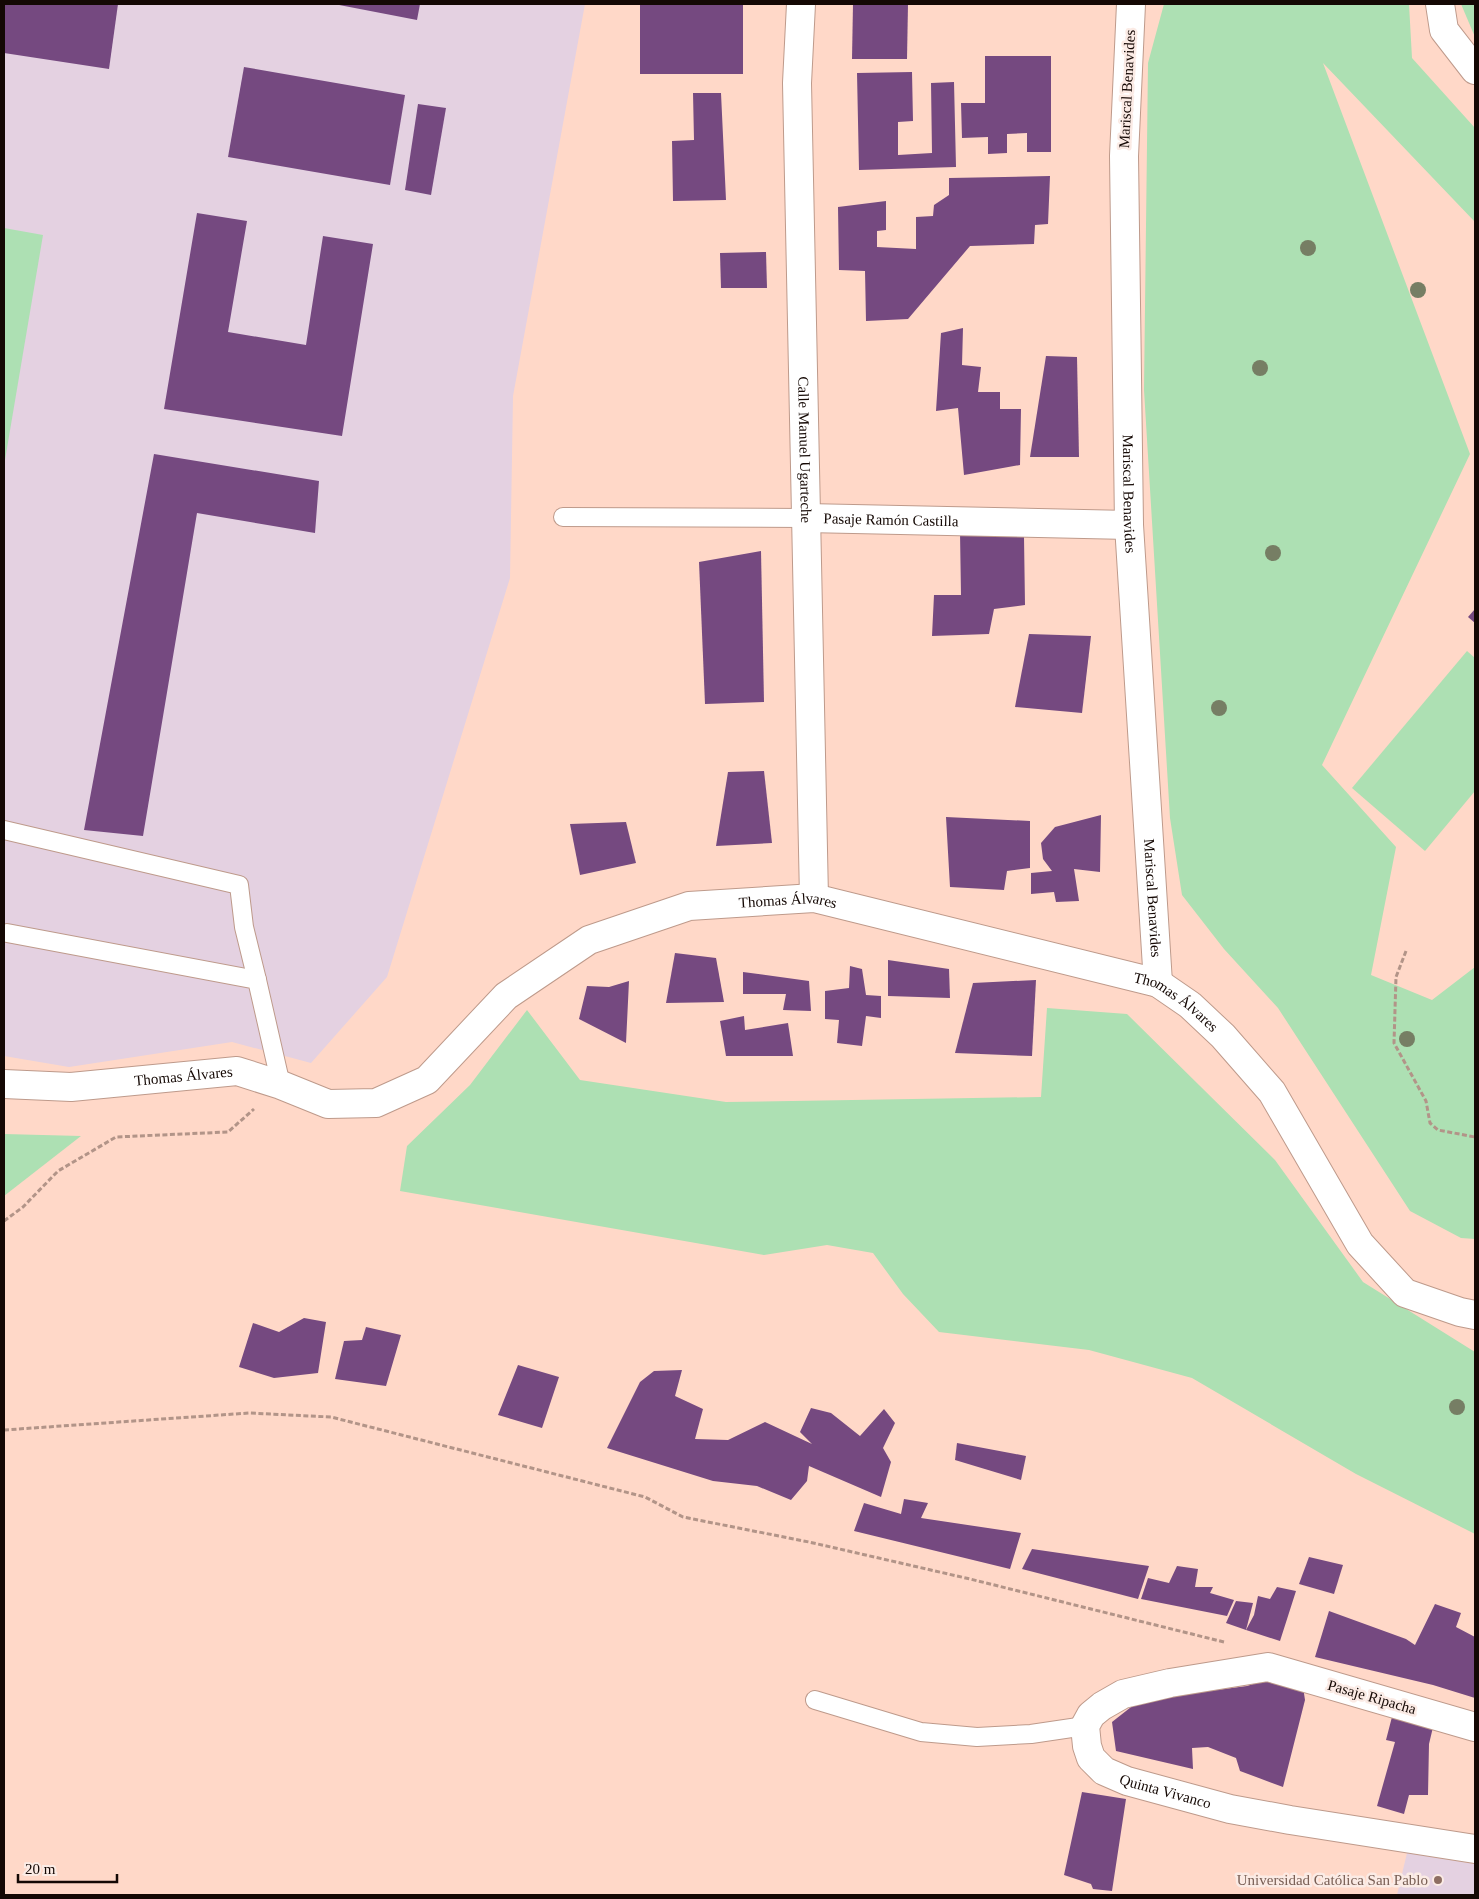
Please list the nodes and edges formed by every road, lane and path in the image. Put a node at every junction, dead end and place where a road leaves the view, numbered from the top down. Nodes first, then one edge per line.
1 (801, 4) edge
2 (1131, 4) edge
3 (1440, 4) edge
4 (1475, 70) edge
5 (562, 517) dead end
6 (806, 518) junction
7 (1129, 525) junction
8 (4, 830) edge
9 (814, 898) junction
10 (6, 933) dead end
11 (1406, 951) dead end
12 (258, 980) junction
13 (1158, 983) junction
14 (4, 1084) edge
15 (281, 1085) junction
16 (1475, 1137) edge
17 (4, 1222) edge
18 (1475, 1315) edge
19 (4, 1430) edge
20 (1227, 1642) dead end
21 (815, 1700) dead end
22 (1085, 1726) junction
23 (1475, 1727) edge
24 (1475, 1849) edge

1 - 6 street, Calle Manuel Ugarteche
2 - 7 street, Mariscal Benavides
3 - 4 street
5 - 6 lane, Pasaje Ramón Castilla
6 - 7 street, Pasaje Ramón Castilla
6 - 9 street, Calle Manuel Ugarteche
7 - 13 street, Mariscal Benavides
8 - 12 lane
9 - 13 street, Thomas Álvares
9 - 15 street, Thomas Álvares
10 - 12 lane
11 - 16 path
12 - 15 lane
13 - 18 street, Thomas Álvares
14 - 15 street, Thomas Álvares
15 - 17 path
19 - 20 path
21 - 22 lane
22 - 23 street, Pasaje Ripacha
22 - 24 street, Quinta Vivanco

